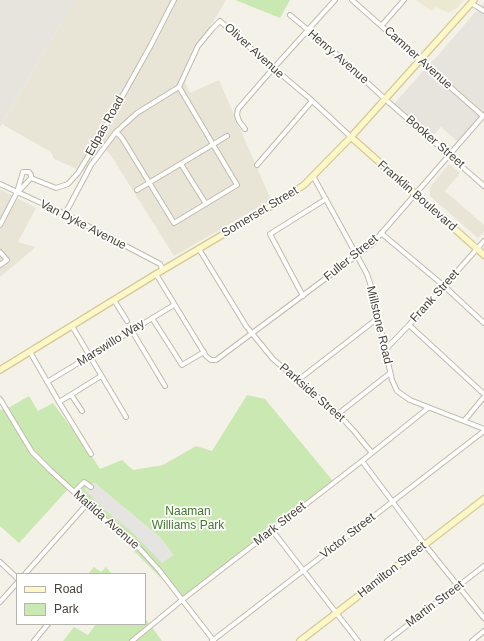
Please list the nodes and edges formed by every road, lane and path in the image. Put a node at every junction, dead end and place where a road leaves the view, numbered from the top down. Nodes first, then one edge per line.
1 (174, 0) edge
2 (335, 0) edge
3 (352, 0) edge
4 (404, 0) edge
5 (473, 2) edge
6 (484, 11) edge
7 (290, 15) dead end
8 (382, 25) junction
9 (308, 31) junction
10 (420, 61) junction
11 (274, 69) junction
12 (179, 87) junction
13 (385, 99) junction
14 (312, 101) junction
15 (484, 116) edge
16 (245, 129) dead end
17 (116, 132) junction
18 (227, 136) dead end
19 (351, 138) junction
20 (213, 144) junction
21 (450, 155) junction
22 (181, 164) junction
23 (258, 165) dead end
24 (313, 176) junction
25 (31, 178) junction
26 (150, 182) junction
27 (0, 184) edge
28 (484, 186) edge
29 (137, 190) dead end
30 (17, 192) junction
31 (415, 194) junction
32 (326, 199) junction
33 (206, 204) junction
34 (65, 214) junction
35 (0, 225) edge
36 (381, 233) junction
37 (484, 240) edge
38 (477, 248) junction
39 (199, 249) junction
40 (0, 252) edge
41 (484, 255) edge
42 (357, 256) junction
43 (0, 265) edge
44 (163, 270) junction
45 (156, 274) junction
46 (444, 286) junction
47 (303, 296) junction
48 (114, 300) junction
49 (174, 305) junction
50 (152, 318) junction
51 (378, 318) junction
52 (127, 321) dead end
53 (483, 321) edge
54 (409, 325) junction
55 (72, 326) junction
56 (132, 330) junction
57 (252, 334) junction
58 (385, 350) junction
59 (30, 352) junction
60 (204, 352) junction
61 (90, 356) junction
62 (0, 370) edge
63 (390, 373) junction
64 (101, 376) junction
65 (297, 381) junction
66 (48, 382) junction
67 (166, 386) dead end
68 (484, 395) edge
69 (69, 396) junction
70 (0, 399) edge
71 (58, 402) junction
72 (428, 408) junction
73 (82, 411) dead end
74 (338, 414) junction
75 (126, 417) dead end
76 (464, 421) junction
77 (484, 430) edge
78 (372, 453) junction
79 (91, 454) dead end
80 (362, 461) junction
81 (91, 487) dead end
82 (74, 492) junction
83 (484, 499) edge
84 (393, 502) junction
85 (87, 504) junction
86 (272, 530) junction
87 (425, 545) junction
88 (0, 562) edge
89 (484, 566) edge
90 (303, 571) junction
91 (26, 573) edge
92 (16, 577) edge
93 (16, 584) edge
94 (458, 586) junction
95 (182, 600) junction
96 (0, 602) edge
97 (336, 613) junction
98 (484, 618) edge
99 (47, 625) edge
100 (484, 631) edge
101 (34, 641) edge
102 (132, 641) edge
103 (213, 641) edge
104 (300, 641) edge
105 (358, 641) edge
106 (387, 641) edge
107 (472, 641) edge

1 - 25 street, Edpas Road
2 - 9 street
3 - 8 street, Camner Avenue
4 - 8 street
5 - 6 street
5 - 10 main road, Somerset Street
7 - 9 street, Henry Avenue
8 - 10 street, Camner Avenue
9 - 11 street
9 - 13 street, Henry Avenue
10 - 13 main road, Somerset Street
10 - 15 street, Camner Avenue
11 - 12 street, Oliver Avenue
11 - 14 street, Oliver Avenue
11 - 16 street
12 - 17 street
12 - 20 street
13 - 19 main road, Somerset Street
13 - 21 street, Booker Street
14 - 19 street, Oliver Avenue
14 - 23 street
15 - 21 street, Fuller Street
17 - 26 street
17 - 34 street
18 - 20 street
19 - 24 main road, Somerset Street
19 - 31 main road, Franklin Boulevard
20 - 22 street
20 - 33 street
21 - 28 street, Booker Street
21 - 31 street, Fuller Street
22 - 26 street
22 - 33 street
24 - 32 street, Millstone Road
24 - 39 main road, Somerset Street
25 - 30 street
25 - 30 street, Edpas Road
26 - 29 street
26 - 33 street
27 - 30 street, Van Dyke Avenue
30 - 34 street, Van Dyke Avenue
30 - 35 street
31 - 36 street, Fuller Street
31 - 38 main road, Franklin Boulevard
32 - 42 street, Millstone Road
32 - 47 street
34 - 44 street, Van Dyke Avenue
36 - 42 street, Fuller Street
36 - 46 street
37 - 38 street, Frank Street
38 - 41 main road, Franklin Boulevard
38 - 46 street, Frank Street
39 - 44 main road, Somerset Street
39 - 57 street, Parkside Street
40 - 43 street
42 - 47 street, Fuller Street
42 - 51 street, Millstone Road
44 - 45 main road, Somerset Street
45 - 48 main road, Somerset Street
45 - 49 street
46 - 53 street
46 - 54 street, Frank Street
47 - 57 street, Fuller Street
48 - 52 street
48 - 55 main road, Somerset Street
49 - 50 street, Marswillo Way
49 - 60 street
50 - 56 street, Marswillo Way
50 - 60 street
51 - 58 street, Millstone Road
51 - 65 street
54 - 58 street, Frank Street
54 - 68 street
55 - 59 main road, Somerset Street
55 - 61 street
56 - 61 street, Marswillo Way
56 - 67 street
57 - 60 street, Fuller Street
57 - 65 street, Parkside Street
58 - 63 street, Millstone Road
59 - 62 main road, Somerset Street
59 - 66 street
61 - 64 street
61 - 66 street, Marswillo Way
63 - 72 street, Millstone Road
63 - 74 street
64 - 69 street
64 - 75 street
65 - 74 street, Parkside Street
66 - 71 street
68 - 76 street
69 - 71 street
69 - 73 street
70 - 82 street, Matilda Avenue
71 - 79 street
72 - 76 street, Millstone Road
72 - 78 street, Mark Street
74 - 78 street, Parkside Street
76 - 77 street, Millstone Road
77 - 84 street, Victor Street
78 - 80 street, Mark Street
80 - 84 street
80 - 86 street, Mark Street
81 - 82 street
82 - 85 street, Matilda Avenue
83 - 87 main road, Hamilton Street
84 - 87 street
84 - 90 street, Victor Street
85 - 91 street
85 - 95 street, Matilda Avenue
86 - 90 street
86 - 95 street, Mark Street
87 - 94 street
87 - 97 main road, Hamilton Street
88 - 92 street
89 - 94 street, Martin Street
90 - 97 street
90 - 103 street, Victor Street
93 - 96 street
94 - 98 street
94 - 106 street, Martin Street
95 - 102 street, Mark Street
95 - 103 street, Matilda Avenue
97 - 104 main road, Hamilton Street
97 - 105 street
99 - 101 street
100 - 107 street

